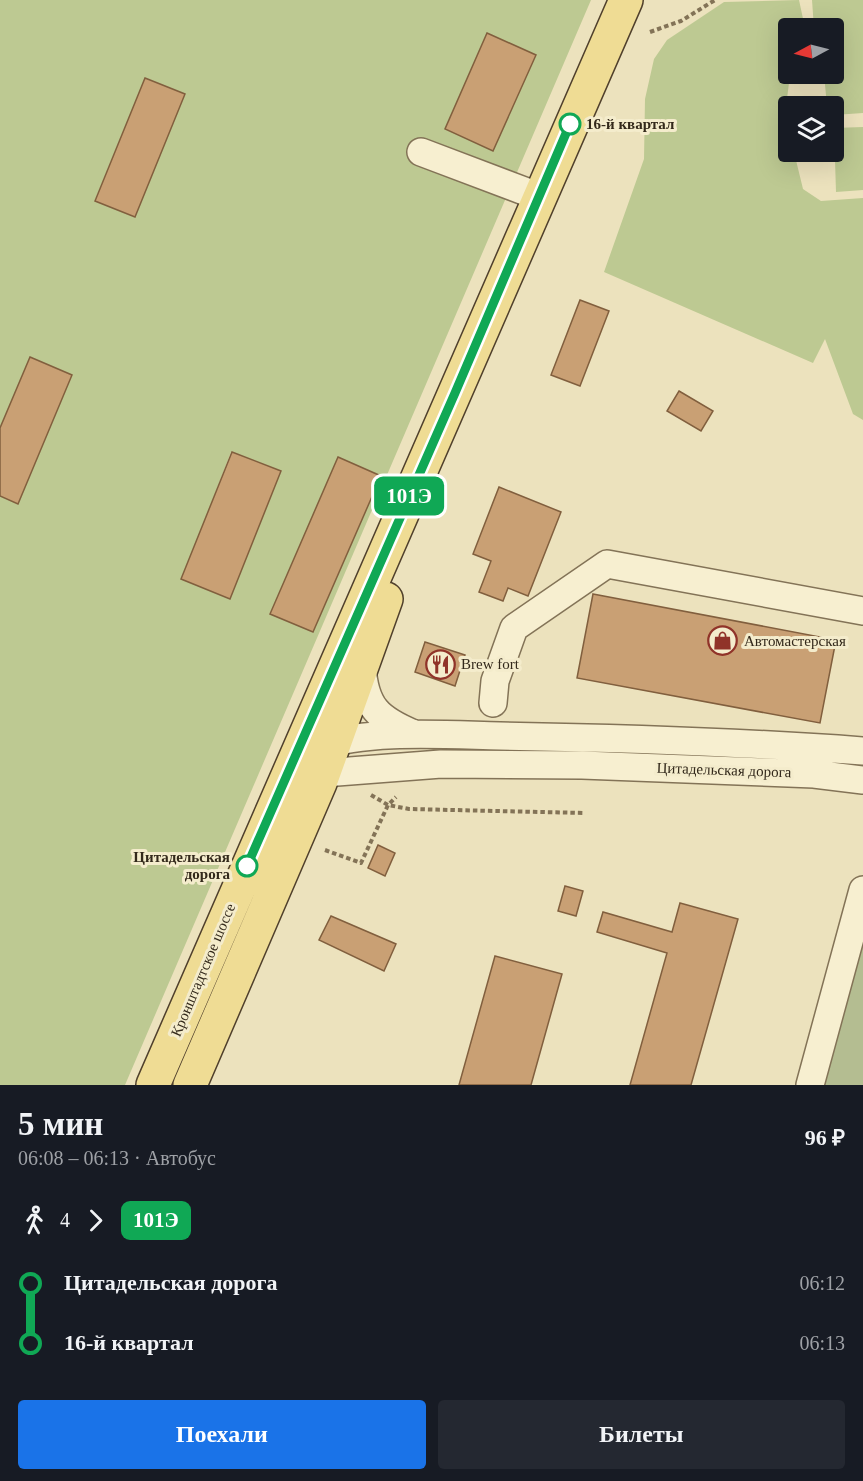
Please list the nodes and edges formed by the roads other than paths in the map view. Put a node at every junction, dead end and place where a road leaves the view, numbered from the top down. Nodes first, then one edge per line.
1 (626, 0) edge
2 (421, 152) dead end
3 (540, 197) junction
4 (455, 393) junction
5 (863, 611) edge
6 (362, 667) junction
7 (494, 703) dead end
8 (415, 735) junction
9 (336, 740) junction
10 (863, 751) edge
11 (296, 756) junction
12 (324, 773) junction
13 (863, 780) edge
14 (863, 890) edge
15 (153, 1085) edge
16 (190, 1085) edge
17 (810, 1085) edge

1 - 3 main road, Кронштадтское шоссе
2 - 3 street
3 - 4 main road, Кронштадтское шоссе
4 - 6 main road, Кронштадтское шоссе
4 - 11 main road, Кронштадтское шоссе
5 - 7 street
6 - 8 street
6 - 9 main road, Кронштадтское шоссе
8 - 9 street, Цитадельская дорога
8 - 10 street, Цитадельская дорога
9 - 11 street, Цитадельская дорога
9 - 12 main road, Кронштадтское шоссе
11 - 12 street
11 - 15 main road, Кронштадтское шоссе
12 - 13 street, Цитадельская дорога
12 - 16 main road, Кронштадтское шоссе
14 - 17 street

